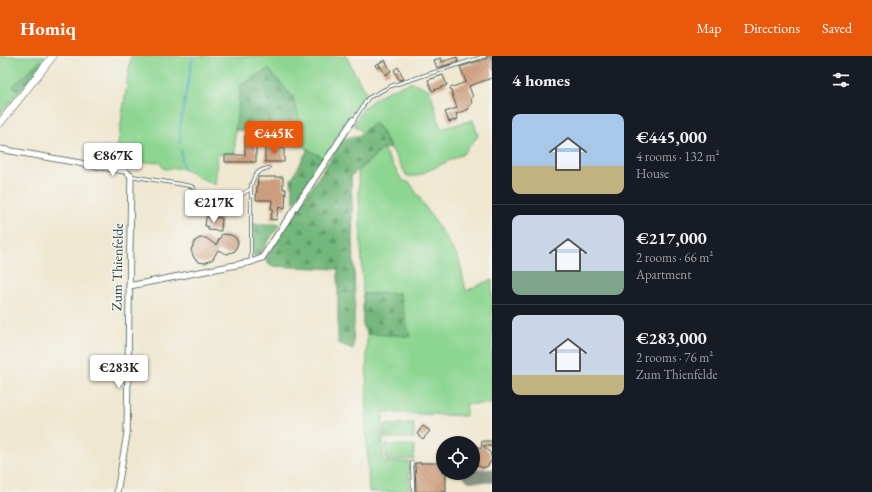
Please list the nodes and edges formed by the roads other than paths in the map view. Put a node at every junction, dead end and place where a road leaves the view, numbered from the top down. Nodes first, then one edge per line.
1 (53, 56) edge
2 (485, 56) edge
3 (353, 120) joint
4 (0, 123) edge
5 (0, 149) edge
6 (269, 168) dead end
7 (131, 176) junction
8 (251, 188) junction
9 (250, 262) junction
10 (129, 286) junction
11 (412, 463) dead end
12 (117, 492) edge
13 (413, 492) edge

1 - 4 street
2 - 3 lane
3 - 9 street
5 - 7 street
6 - 8 lane
7 - 8 lane
7 - 10 street, Zum Thienfelde
8 - 9 lane
9 - 10 street
10 - 12 street, Zum Thienfelde
11 - 13 lane

